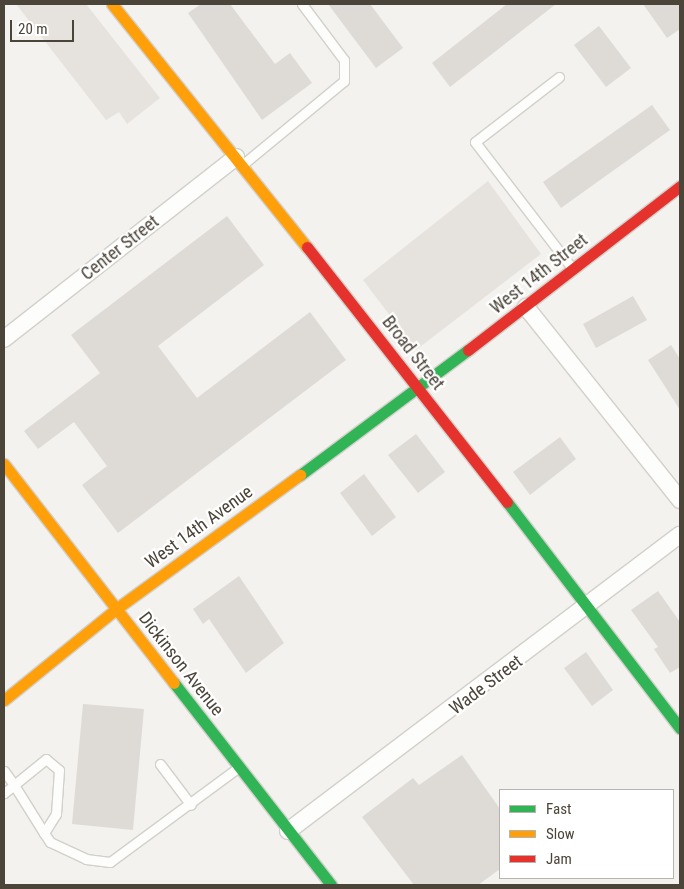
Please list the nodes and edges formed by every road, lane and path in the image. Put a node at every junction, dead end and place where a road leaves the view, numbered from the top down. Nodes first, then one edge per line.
1 (112, 4) edge
2 (302, 4) edge
3 (559, 78) dead end
4 (239, 161) junction
5 (680, 186) edge
6 (574, 270) junction
7 (526, 307) junction
8 (4, 339) edge
9 (419, 388) junction
10 (4, 464) edge
11 (680, 500) edge
12 (680, 535) edge
13 (116, 609) junction
14 (587, 610) junction
15 (4, 700) edge
16 (680, 728) edge
17 (160, 764) dead end
18 (239, 767) junction
19 (4, 771) edge
20 (14, 785) junction
21 (4, 793) edge
22 (191, 805) junction
23 (288, 831) junction
24 (44, 833) junction
25 (331, 885) edge

1 - 4 street, Broad Street
2 - 4 lane
3 - 6 lane
4 - 8 street, Center Street
4 - 9 street, Broad Street
5 - 6 street, West 14th Street
6 - 7 street, West 14th Street
7 - 9 street, West 14th Street
7 - 11 street
9 - 13 street, West 14th Avenue
9 - 14 street, Broad Street
10 - 13 street, Dickinson Avenue
12 - 14 street, Wade Street
13 - 15 street, West 14th Avenue
13 - 18 street, Dickinson Avenue
14 - 16 street, Broad Street
14 - 23 street, Wade Street
17 - 22 lane
18 - 22 lane
18 - 23 street, Dickinson Avenue
19 - 20 lane
20 - 21 lane
20 - 24 lane
20 - 24 lane
22 - 24 lane
23 - 25 street, Dickinson Avenue

